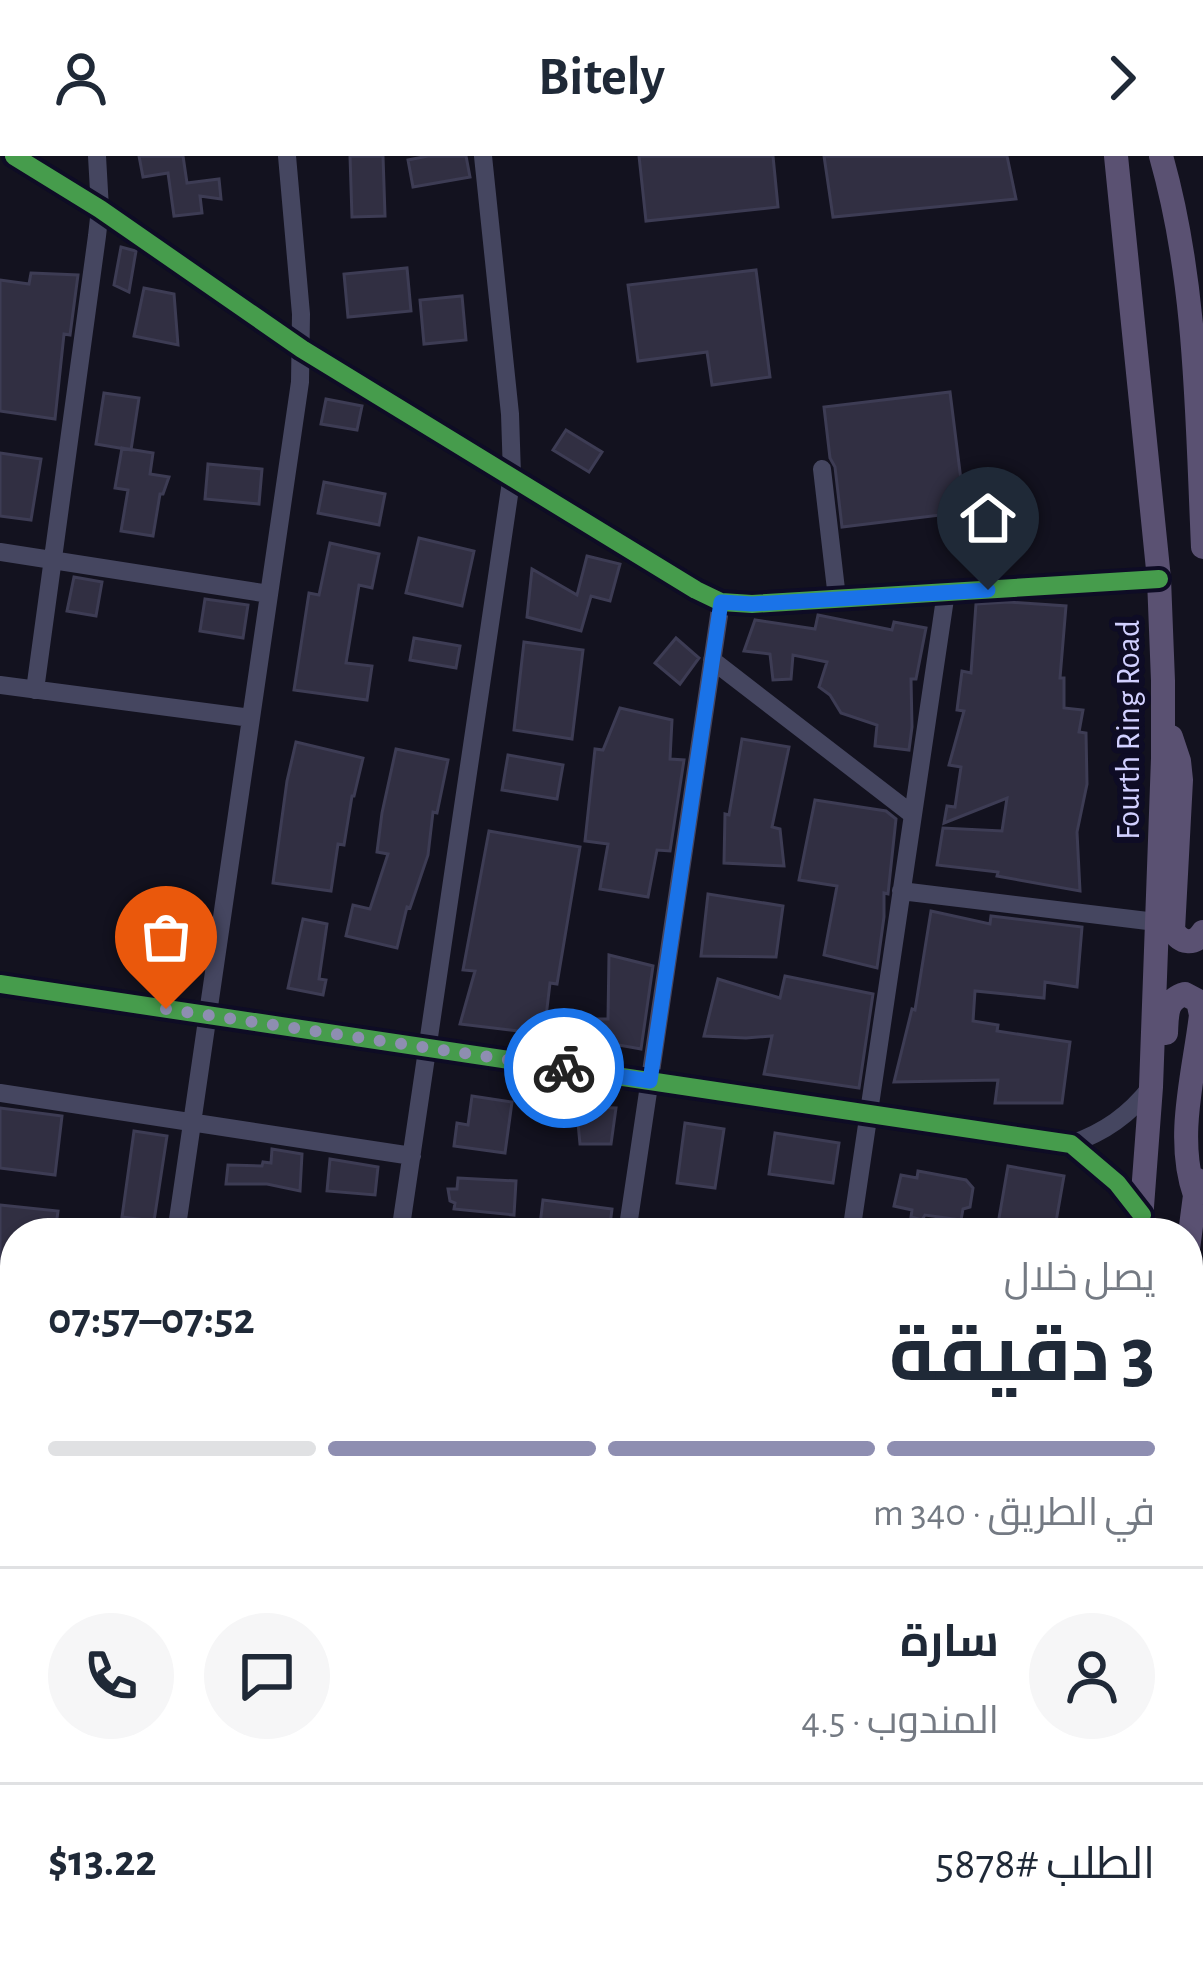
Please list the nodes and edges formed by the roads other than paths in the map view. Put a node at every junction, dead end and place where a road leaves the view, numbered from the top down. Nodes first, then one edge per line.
1 (14, 156) edge
2 (97, 156) edge
3 (287, 156) edge
4 (483, 156) edge
5 (1116, 156) edge
6 (1161, 156) edge
7 (100, 208) junction
8 (302, 349) junction
9 (822, 469) dead end
10 (512, 475) junction
11 (1202, 484) edge
12 (1203, 547) edge
13 (0, 552) edge
14 (53, 560) junction
15 (1159, 579) junction
16 (946, 592) junction
17 (269, 594) junction
18 (837, 598) junction
19 (721, 602) junction
20 (712, 660) junction
21 (0, 685) edge
22 (35, 690) junction
23 (251, 718) junction
24 (1163, 718) junction
25 (913, 815) junction
26 (901, 892) junction
27 (1156, 922) junction
28 (1203, 932) edge
29 (0, 984) edge
30 (208, 1015) junction
31 (428, 1048) junction
32 (650, 1081) junction
33 (1150, 1087) junction
34 (0, 1094) edge
35 (868, 1114) junction
36 (192, 1123) junction
37 (1203, 1124) edge
38 (1071, 1144) junction
39 (412, 1156) junction
40 (1145, 1167) junction
41 (1195, 1196) junction
42 (178, 1218) edge
43 (402, 1218) edge
44 (629, 1218) edge
45 (853, 1218) edge
46 (1137, 1218) edge
47 (1141, 1218) edge
48 (1192, 1218) edge

1 - 7 street
2 - 7 street
3 - 8 street
4 - 10 street
5 - 15 main road, Fourth Ring Road
6 - 11 main road
7 - 8 street
7 - 14 street
8 - 10 street
8 - 17 street
9 - 18 street
10 - 19 street
10 - 31 street
11 - 12 main road
13 - 14 street
14 - 17 street
14 - 22 street
15 - 16 street
15 - 24 main road, Fourth Ring Road
16 - 18 street
16 - 25 street
17 - 23 street
18 - 19 street
19 - 20 street
20 - 25 street
20 - 32 street
21 - 22 street
22 - 23 street
23 - 30 street
24 - 27 main road, Fourth Ring Road
24 - 28 main road
25 - 26 street
26 - 27 street
26 - 35 street
27 - 33 main road, Fourth Ring Road
29 - 30 street
30 - 31 street
30 - 36 street
31 - 32 street
31 - 39 street
32 - 35 street
32 - 44 street
33 - 38 street
33 - 40 main road, Fourth Ring Road
34 - 36 street
35 - 38 street
35 - 45 street
36 - 39 street
36 - 42 street
37 - 41 main road
38 - 46 street
39 - 43 street
40 - 41 main road
40 - 47 main road, Fourth Ring Road
41 - 48 main road

